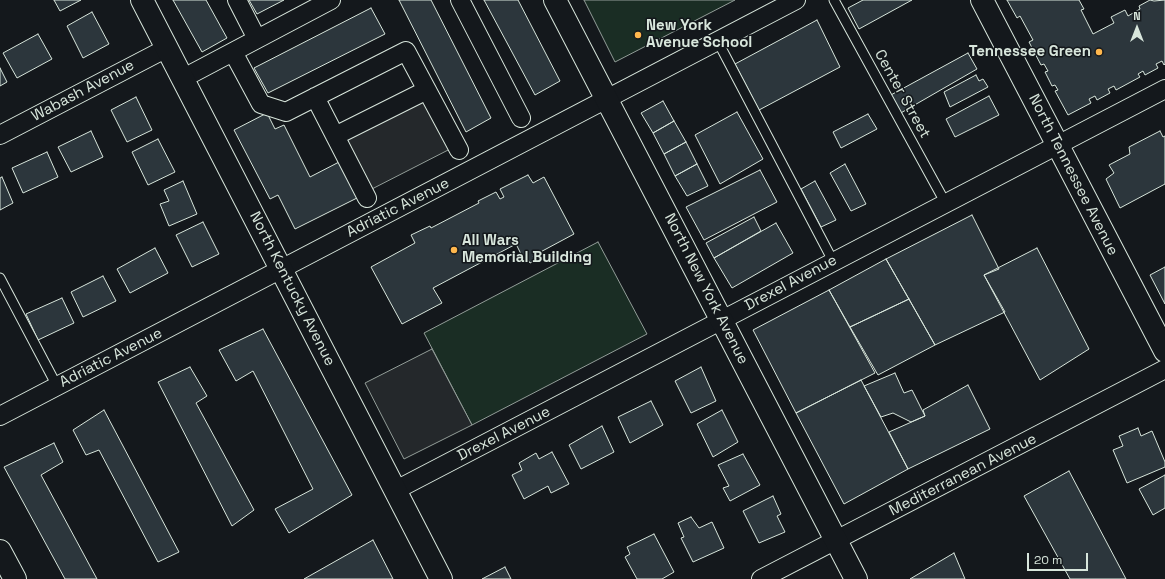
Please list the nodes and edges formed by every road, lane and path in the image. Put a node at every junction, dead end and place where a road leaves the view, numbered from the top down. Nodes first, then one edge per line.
1 (142, 0) edge
2 (237, 0) edge
3 (331, 0) edge
4 (460, 0) edge
5 (555, 0) edge
6 (796, 0) edge
7 (834, 0) edge
8 (982, 0) edge
9 (257, 39) junction
10 (717, 40) junction
11 (167, 48) junction
12 (233, 52) junction
13 (193, 73) dead end
14 (1165, 89) edge
15 (427, 90) junction
16 (315, 97) junction
17 (606, 98) junction
18 (521, 118) dead end
19 (0, 135) edge
20 (336, 136) junction
21 (1058, 145) junction
22 (459, 150) dead end
23 (367, 198) dead end
24 (945, 202) junction
25 (833, 261) junction
26 (281, 269) junction
27 (0, 278) edge
28 (721, 320) junction
29 (1165, 351) edge
30 (1165, 369) edge
31 (57, 386) junction
32 (0, 416) edge
33 (396, 490) junction
34 (836, 540) junction
35 (0, 550) edge
36 (15, 579) edge
37 (441, 579) edge
38 (761, 579) edge
39 (856, 579) edge

1 - 11 street, North Kentucky Avenue
2 - 9 street
3 - 9 street
4 - 18 street
5 - 17 street, North New York Avenue
6 - 10 street, Adriatic Avenue
7 - 24 lane, Center Street
8 - 21 street, North Tennessee Avenue
9 - 12 street
10 - 17 street, Adriatic Avenue
10 - 25 lane
11 - 19 street, Wabash Avenue
11 - 26 street, North Kentucky Avenue
12 - 13 street
12 - 16 street
14 - 21 street, Drexel Avenue
15 - 16 street
15 - 20 street
15 - 22 street
16 - 20 street
17 - 26 street, Adriatic Avenue
17 - 28 street, North New York Avenue
20 - 23 street
21 - 24 street, Drexel Avenue
21 - 29 street, North Tennessee Avenue
24 - 25 street, Drexel Avenue
25 - 28 street, Drexel Avenue
26 - 31 street, Adriatic Avenue
26 - 33 street, North Kentucky Avenue
27 - 31 lane
28 - 33 street, Drexel Avenue
28 - 34 street, North New York Avenue
30 - 34 street, Mediterranean Avenue
31 - 32 street, Adriatic Avenue
33 - 37 street, North Kentucky Avenue
34 - 38 street, Mediterranean Avenue
34 - 39 street, North New York Avenue
35 - 36 street

